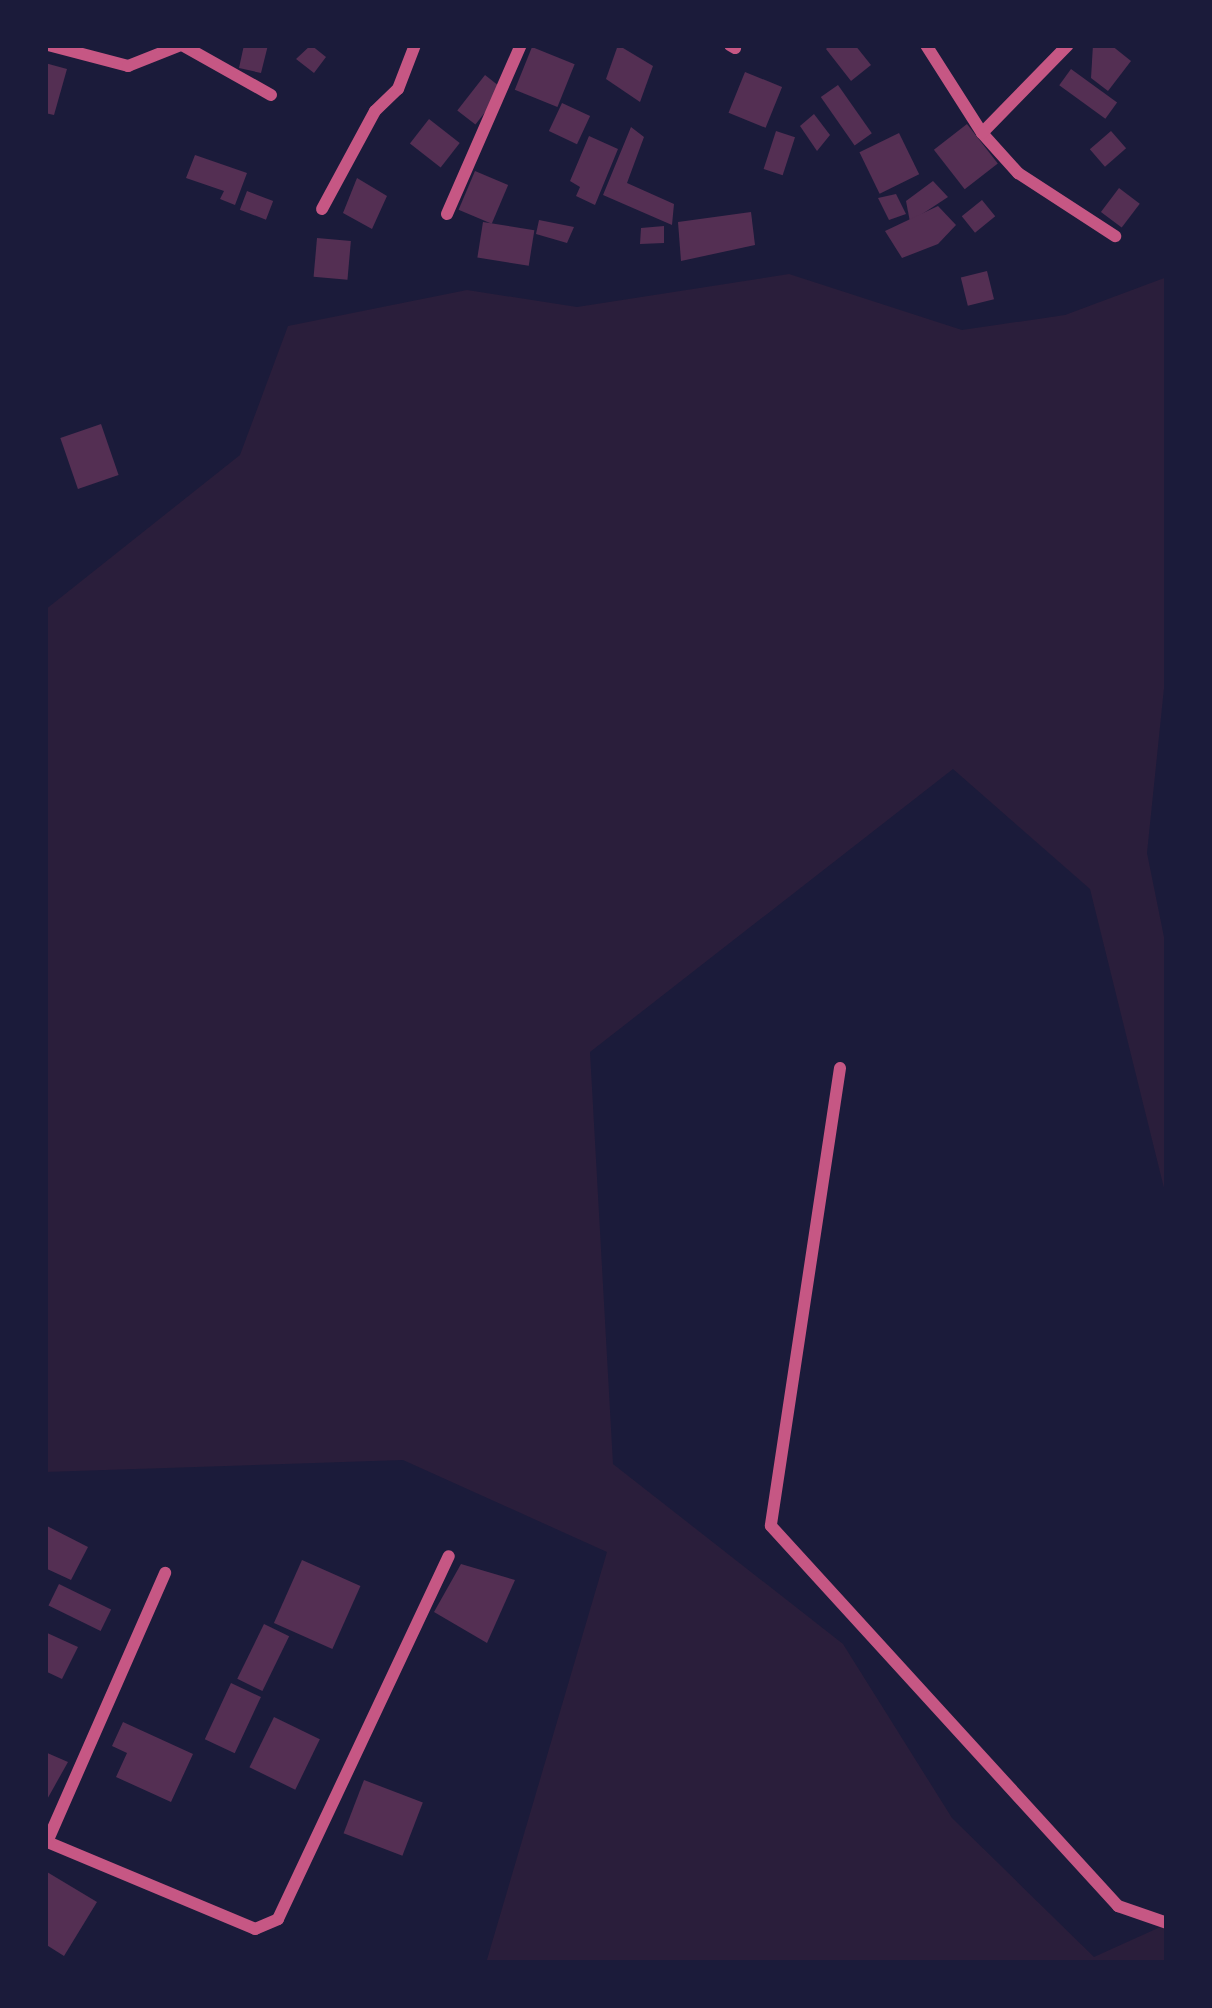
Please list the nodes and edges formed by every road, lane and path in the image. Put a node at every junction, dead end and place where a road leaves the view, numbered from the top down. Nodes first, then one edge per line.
1 (48, 45) edge
2 (182, 45) edge
3 (415, 45) edge
4 (521, 45) edge
5 (926, 45) edge
6 (1068, 45) edge
7 (271, 95) dead end
8 (982, 133) junction
9 (322, 209) dead end
10 (447, 214) dead end
11 (1115, 236) dead end
12 (840, 1068) dead end
13 (448, 1556) dead end
14 (165, 1573) dead end
15 (46, 1841) edge
16 (1167, 1923) edge

1 - 2 street
2 - 7 street
3 - 9 street
4 - 10 street
5 - 8 street
6 - 8 street
8 - 11 street
12 - 16 street
13 - 15 street
14 - 15 street

